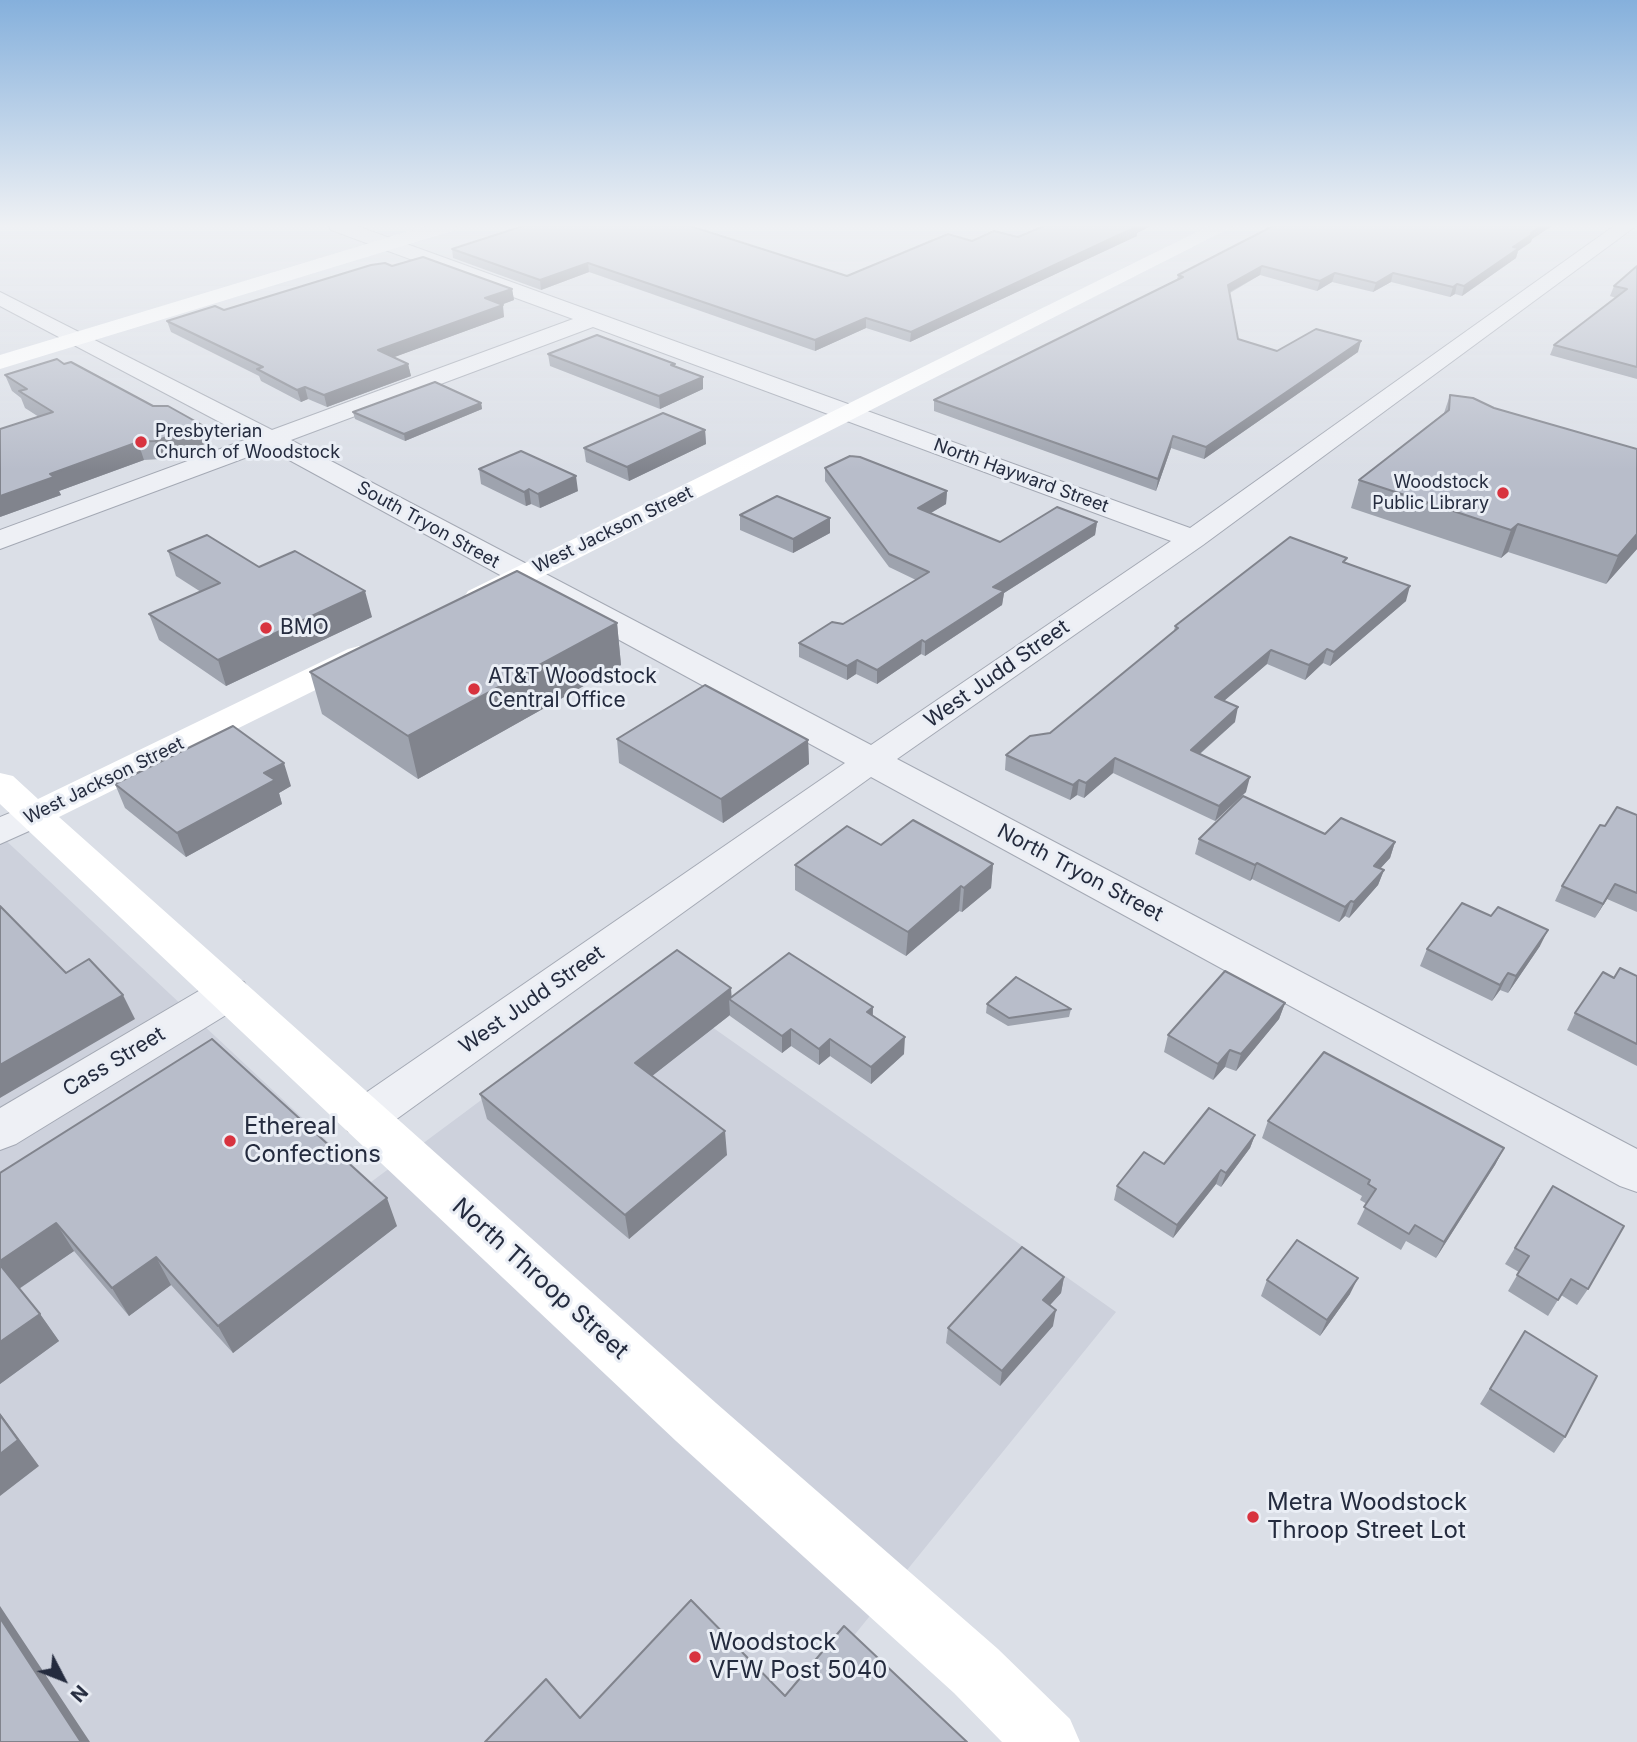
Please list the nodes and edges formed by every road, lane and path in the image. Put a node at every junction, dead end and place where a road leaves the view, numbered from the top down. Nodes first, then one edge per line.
1 (17, 307) edge
2 (183, 307) edge
3 (556, 307) edge
4 (1061, 307) edge
5 (1514, 307) edge
6 (591, 320) junction
7 (77, 339) junction
8 (0, 362) edge
9 (850, 412) junction
10 (272, 440) junction
11 (1193, 539) junction
12 (0, 540) edge
13 (521, 576) junction
14 (460, 606) edge
15 (377, 646) edge
16 (871, 761) junction
17 (11, 810) edge
18 (229, 993) junction
19 (363, 1118) junction
20 (0, 1131) edge
21 (1637, 1172) edge
22 (1047, 1742) edge

1 - 7 street, South Tryon Street
2 - 7 street
3 - 6 street, North Hayward Street
4 - 9 street, West Jackson Street
5 - 11 street, West Judd Street
6 - 9 street, North Hayward Street
6 - 10 street
7 - 8 street
7 - 10 street, South Tryon Street
9 - 11 street, North Hayward Street
9 - 13 street, West Jackson Street
10 - 12 street
10 - 13 street, South Tryon Street
11 - 16 street, West Judd Street
13 - 14 street, West Jackson Street
13 - 16 street, North Tryon Street
15 - 17 street, West Jackson Street
16 - 19 street, West Judd Street
16 - 21 street, North Tryon Street
17 - 18 street, North Throop Street
18 - 19 street, North Throop Street
18 - 20 street, Cass Street
19 - 22 street, North Throop Street

